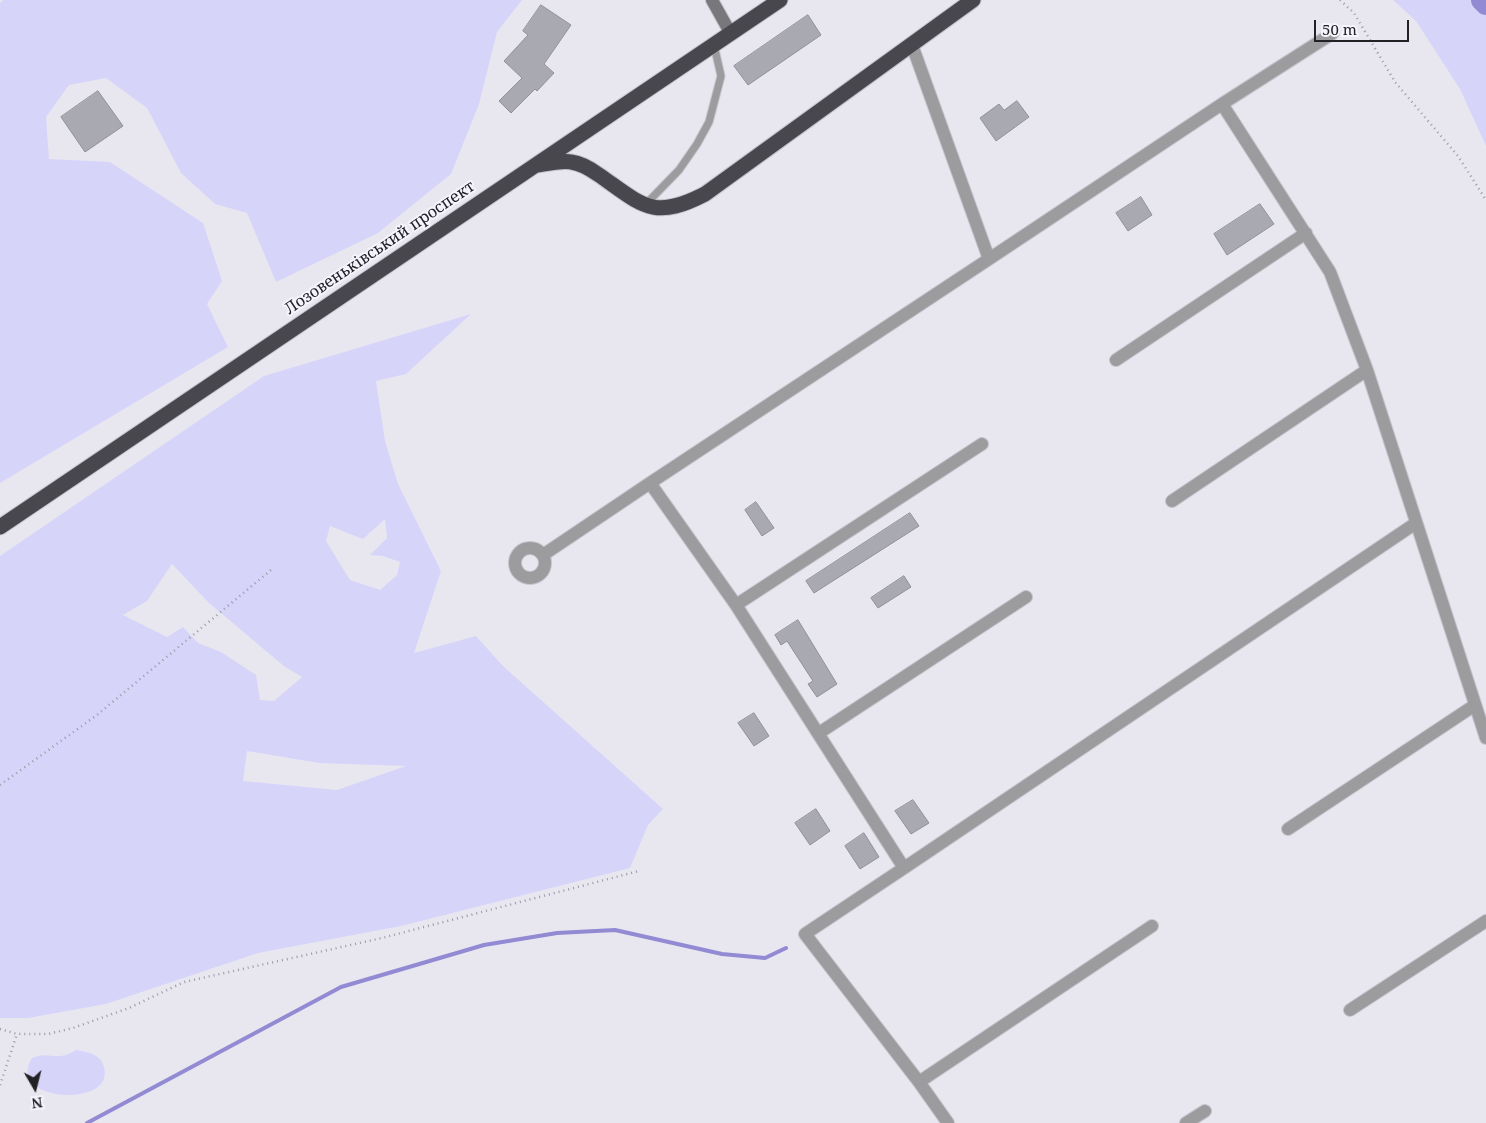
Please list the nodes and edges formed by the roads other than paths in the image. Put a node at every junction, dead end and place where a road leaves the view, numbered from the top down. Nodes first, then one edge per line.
1 (712, 0) edge
2 (780, 0) edge
3 (973, 0) edge
4 (1334, 33) dead end
5 (731, 34) junction
6 (714, 45) junction
7 (912, 45) junction
8 (1222, 104) junction
9 (533, 166) junction
10 (645, 205) junction
11 (1306, 233) junction
12 (989, 259) junction
13 (1116, 360) dead end
14 (1367, 370) junction
15 (982, 444) dead end
16 (650, 483) junction
17 (1172, 501) dead end
18 (1416, 523) junction
19 (0, 527) edge
20 (543, 555) dead end
21 (1026, 597) dead end
22 (736, 605) junction
23 (1476, 705) junction
24 (819, 733) junction
25 (1486, 738) edge
26 (1288, 829) dead end
27 (904, 868) junction
28 (1486, 921) edge
29 (1152, 926) dead end
30 (1350, 1010) dead end
31 (919, 1082) junction
32 (1205, 1110) dead end
33 (948, 1123) edge
34 (1186, 1123) edge

1 - 5 street
2 - 5 highway, Лозовеньківський проспект
3 - 7 highway
4 - 8 street
5 - 6 highway, Лозовеньківський проспект
6 - 9 highway, Лозовеньківський проспект
6 - 10 lane
7 - 10 highway
7 - 12 street
8 - 11 street
8 - 12 street
9 - 10 highway
9 - 19 highway, Лозовеньківський проспект
11 - 13 street
11 - 14 street
12 - 16 street
14 - 17 street
14 - 18 street
15 - 22 street
16 - 20 street
16 - 22 street
18 - 23 street
18 - 27 street
21 - 24 street
22 - 24 street
23 - 25 street
23 - 26 street
24 - 27 street
27 - 31 street
28 - 30 street
29 - 31 street
31 - 33 street
32 - 34 street

